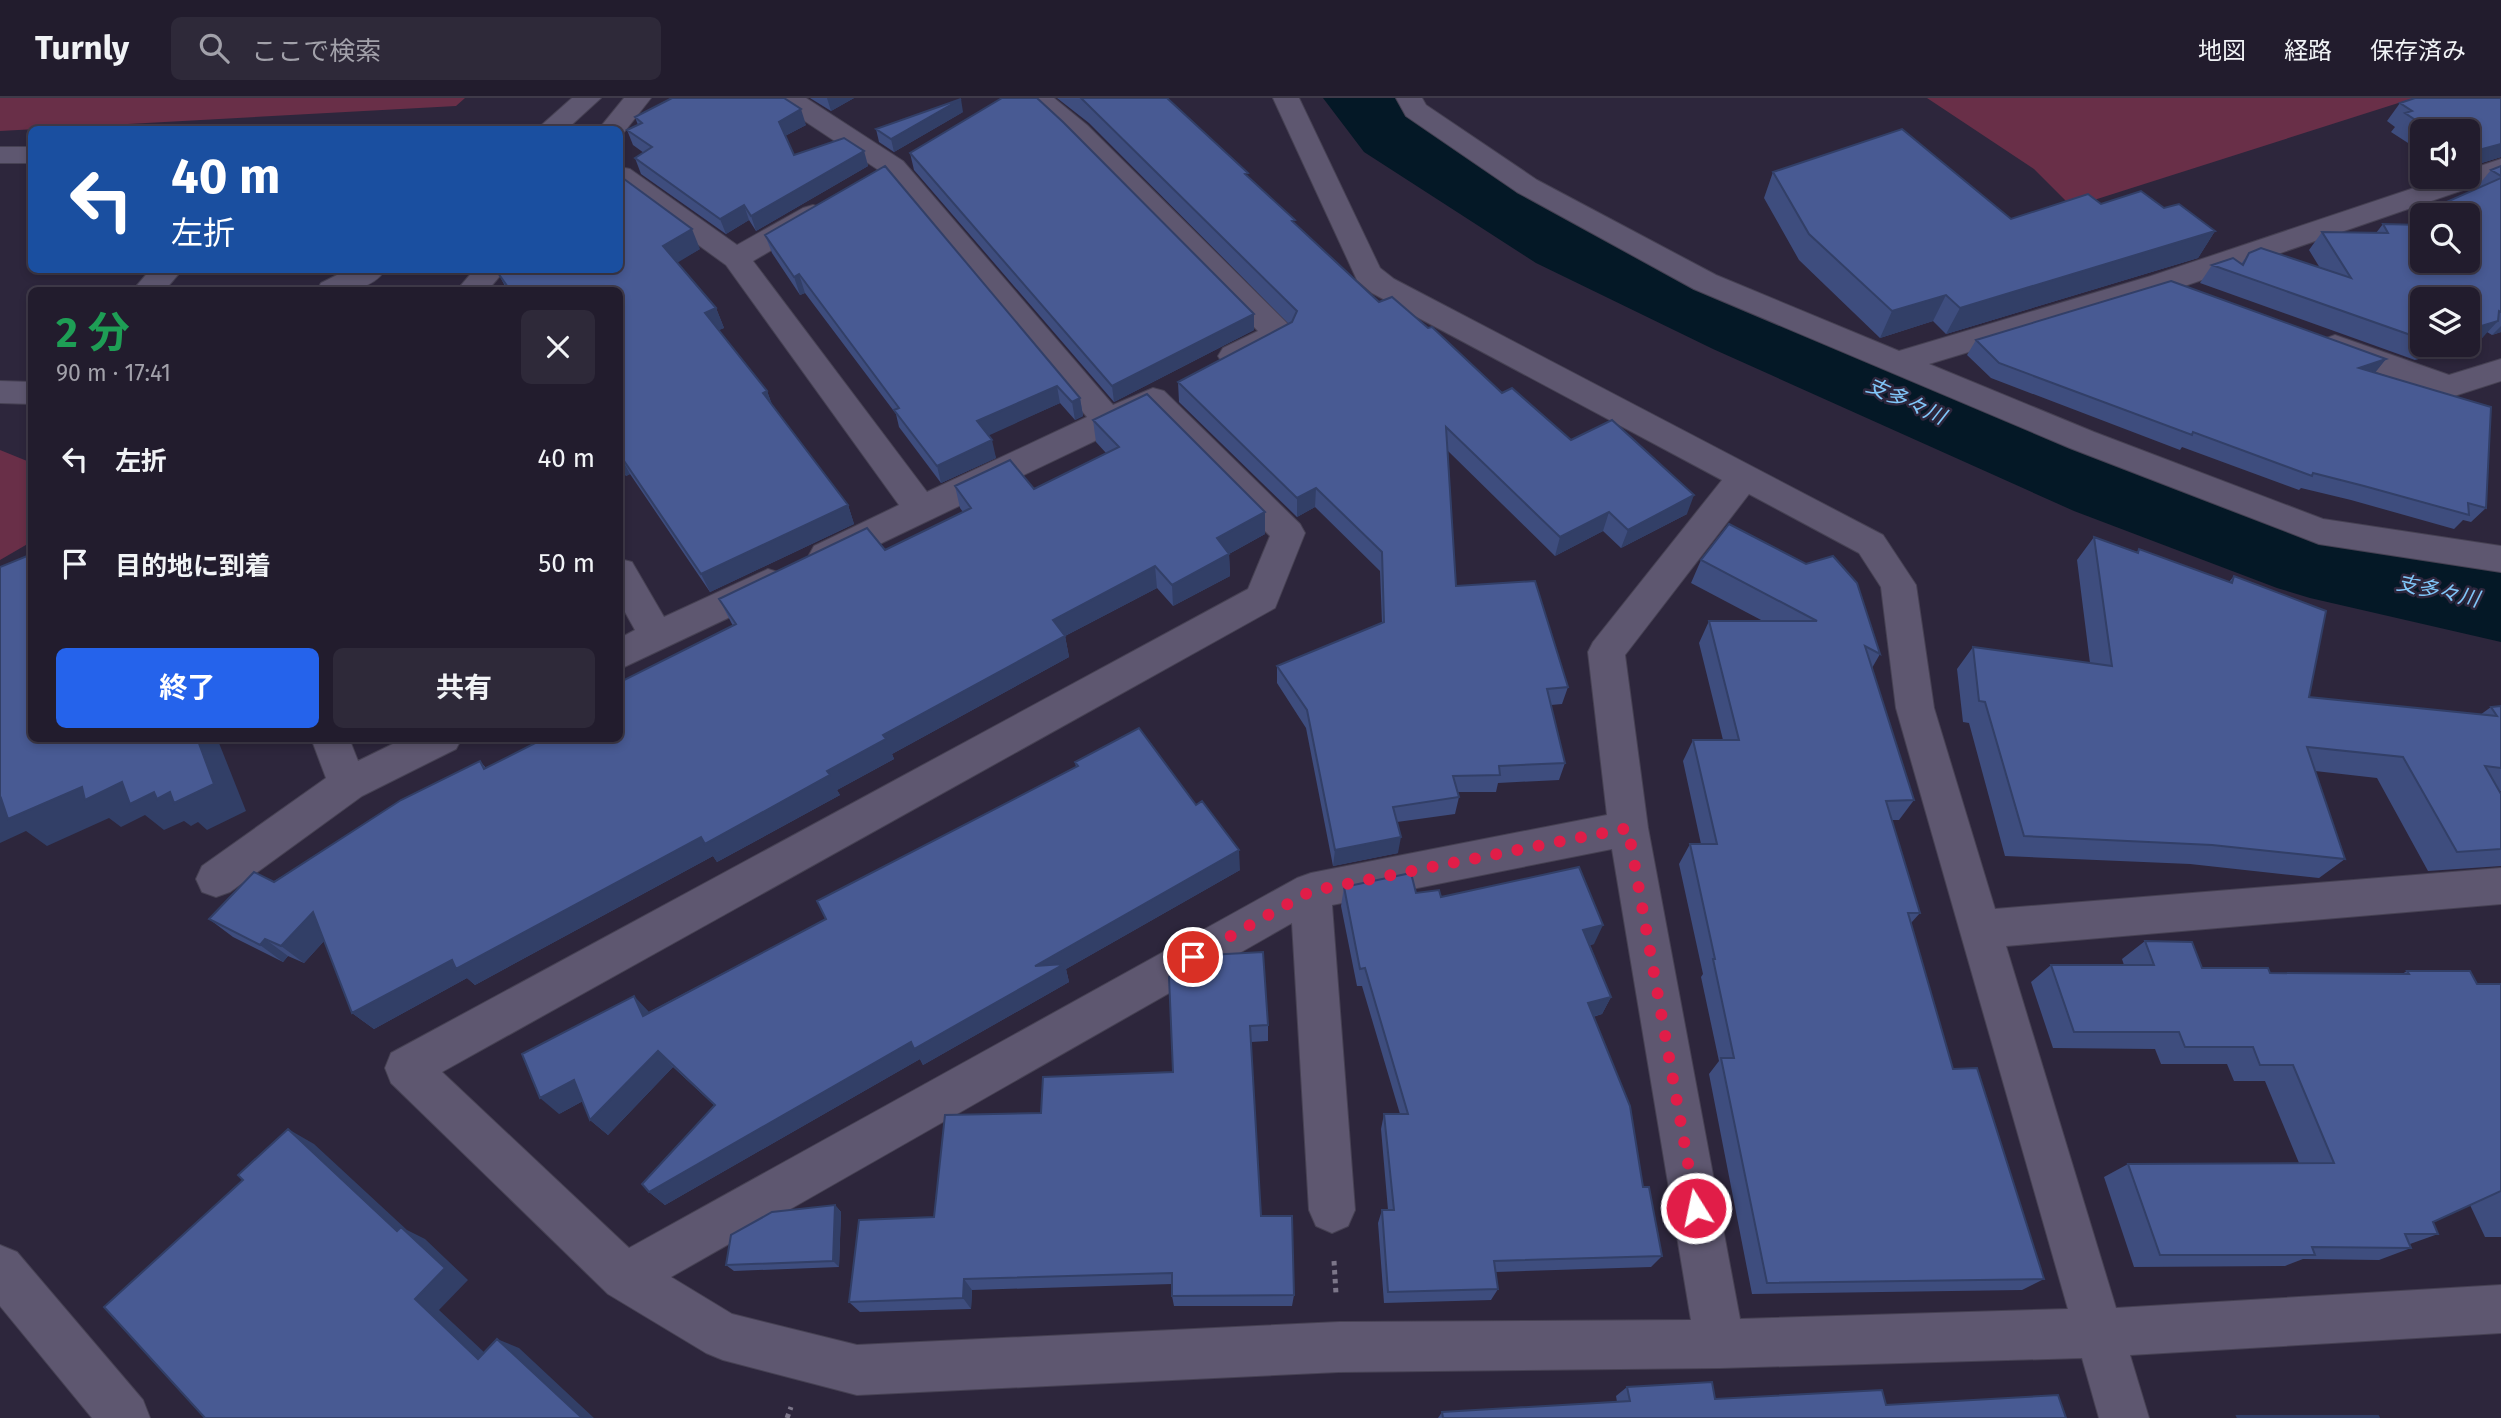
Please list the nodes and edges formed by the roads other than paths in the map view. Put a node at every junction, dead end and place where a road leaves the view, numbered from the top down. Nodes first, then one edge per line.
1 (588, 98) edge
2 (638, 98) edge
3 (788, 98) edge
4 (1038, 98) edge
5 (1286, 98) edge
6 (1409, 98) edge
7 (554, 126) edge
8 (614, 126) edge
9 (0, 155) edge
10 (28, 155) edge
11 (2501, 168) edge
12 (623, 177) edge
13 (833, 202) edge
14 (736, 258) junction
15 (164, 273) edge
16 (364, 273) edge
17 (487, 273) edge
18 (2162, 283) junction
19 (151, 287) edge
20 (338, 287) edge
21 (475, 287) edge
22 (2201, 297) edge
23 (2305, 335) edge
24 (1898, 362) junction
25 (1210, 369) edge
26 (2493, 372) edge
27 (0, 392) edge
28 (28, 393) edge
29 (2501, 403) edge
30 (1108, 420) junction
31 (1745, 475) junction
32 (921, 510) junction
33 (2501, 559) edge
34 (623, 577) edge
35 (657, 636) junction
36 (623, 653) edge
37 (332, 742) edge
38 (435, 742) edge
39 (348, 784) junction
40 (1628, 828) junction
41 (216, 879) dead end
42 (2501, 886) edge
43 (1311, 891) junction
44 (1979, 929) junction
45 (1332, 1210) road end
46 (0, 1269) edge
47 (625, 1277) junction
48 (2501, 1309) edge
49 (2098, 1333) junction
50 (1720, 1344) junction
51 (125, 1418) edge
52 (2124, 1418) edge

1 - 7 street
2 - 8 street
3 - 30 street
4 - 25 street
5 - 31 street
6 - 24 street
9 - 10 street
11 - 18 street
12 - 14 street
13 - 14 street
14 - 32 street
15 - 19 street
16 - 20 street
17 - 21 street
18 - 22 street
18 - 24 street
23 - 26 street
24 - 33 street
26 - 29 street
27 - 28 street
30 - 32 street
30 - 47 street
31 - 40 street
31 - 44 street
32 - 35 street
34 - 35 street
35 - 36 street
37 - 39 street
38 - 39 street
39 - 41 street
40 - 43 street
40 - 50 street
42 - 44 street
43 - 45 street
43 - 47 street
44 - 49 street
46 - 51 street
47 - 50 street
48 - 49 street
49 - 50 street
49 - 52 street

